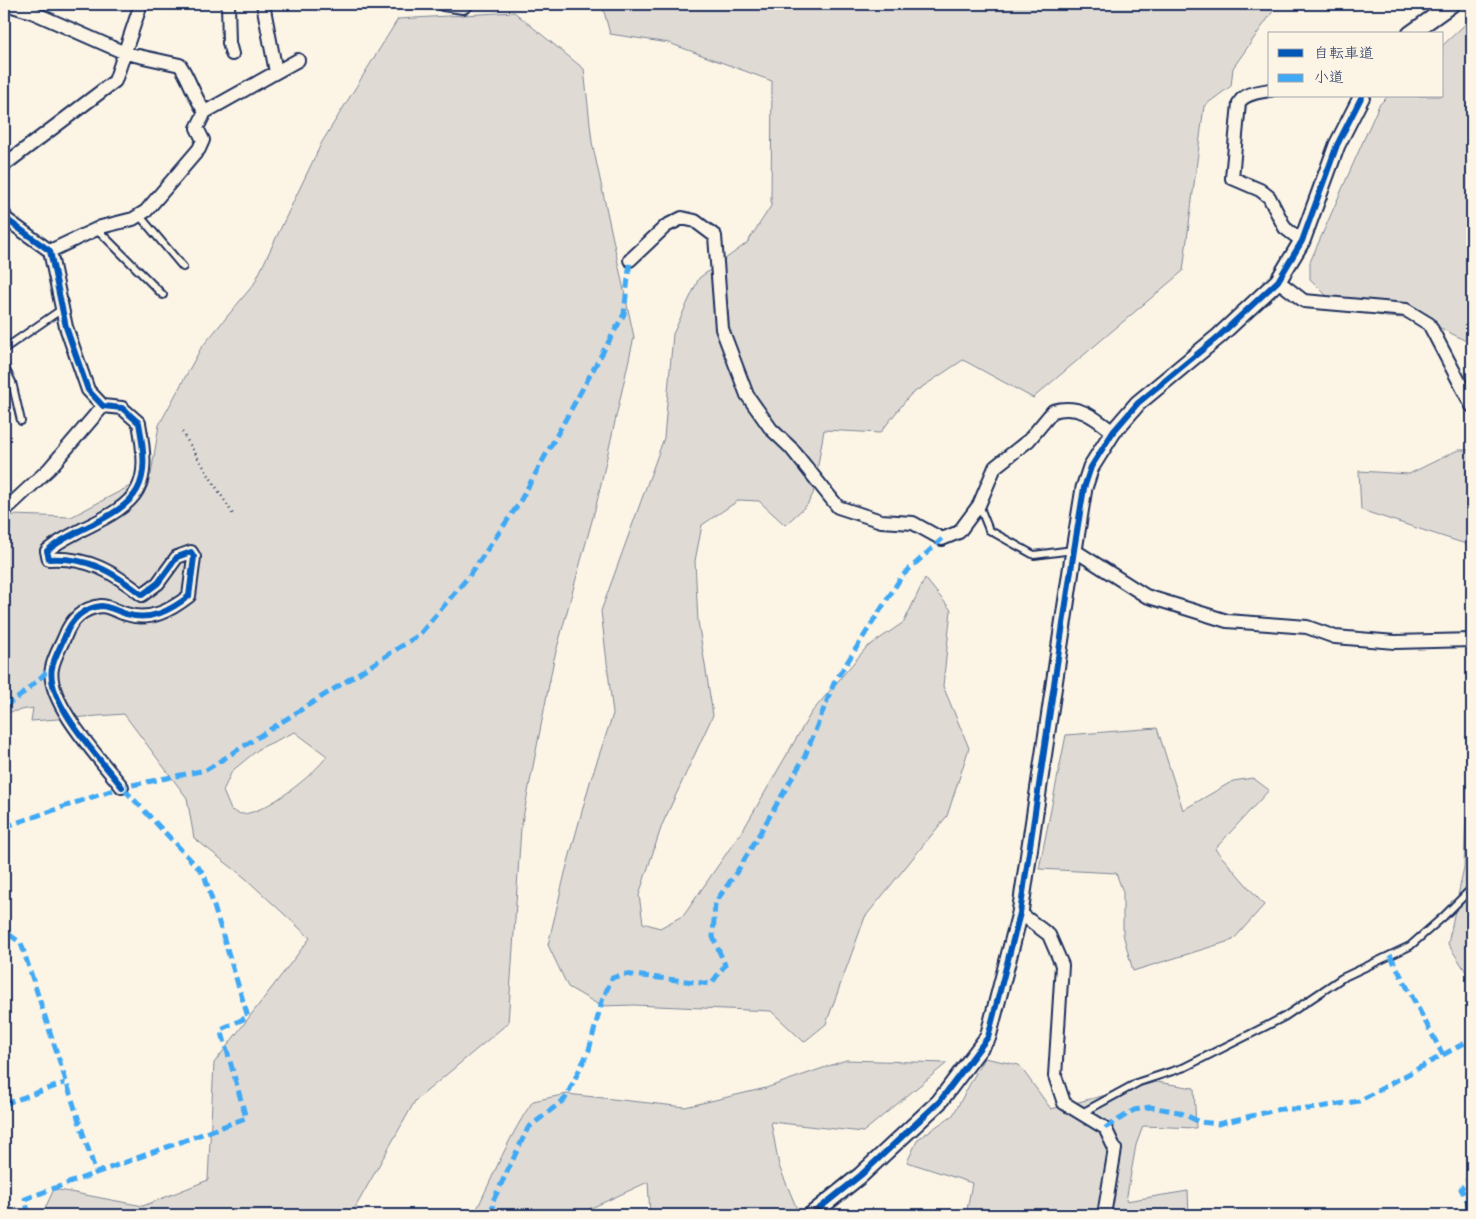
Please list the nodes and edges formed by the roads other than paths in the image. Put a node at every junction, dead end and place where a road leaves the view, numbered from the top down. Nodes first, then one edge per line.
1 (6, 4) edge
2 (141, 4) edge
3 (228, 4) edge
4 (264, 4) edge
5 (443, 4) edge
6 (467, 4) edge
7 (1452, 4) edge
8 (1413, 32) edge
9 (125, 53) junction
10 (232, 54) dead end
11 (298, 60) dead end
12 (276, 72) junction
13 (1268, 90) edge
14 (1361, 98) edge
15 (204, 112) junction
16 (4, 165) edge
17 (139, 215) junction
18 (5, 218) edge
19 (97, 229) junction
20 (1302, 241) junction
21 (50, 251) junction
22 (630, 260) dead end
23 (183, 267) dead end
24 (1278, 281) junction
25 (163, 295) dead end
26 (62, 309) junction
27 (4, 349) edge
28 (4, 366) edge
29 (102, 406) junction
30 (1472, 406) edge
31 (21, 420) dead end
32 (1113, 432) junction
33 (979, 505) junction
34 (4, 510) edge
35 (1074, 550) junction
36 (1472, 640) edge
37 (122, 787) dead end
38 (1472, 888) edge
39 (1020, 913) junction
40 (1082, 1113) junction
41 (811, 1215) edge
42 (1104, 1215) edge

1 - 9 street
2 - 9 street
3 - 10 street
4 - 12 street
5 - 6 street
7 - 8 street
9 - 15 street
9 - 16 street
11 - 12 street
12 - 15 street
13 - 20 street
14 - 20 street
15 - 17 street
17 - 19 street
17 - 23 lane
18 - 21 street
19 - 21 street
19 - 25 lane
20 - 24 street
21 - 26 street
22 - 33 street
24 - 30 street
24 - 32 street
26 - 27 lane
26 - 29 street
28 - 31 lane
29 - 34 street
29 - 37 street
32 - 33 street
32 - 35 street
33 - 35 lane
35 - 36 street
35 - 39 street
38 - 40 lane
39 - 40 street
39 - 41 street
40 - 42 street

